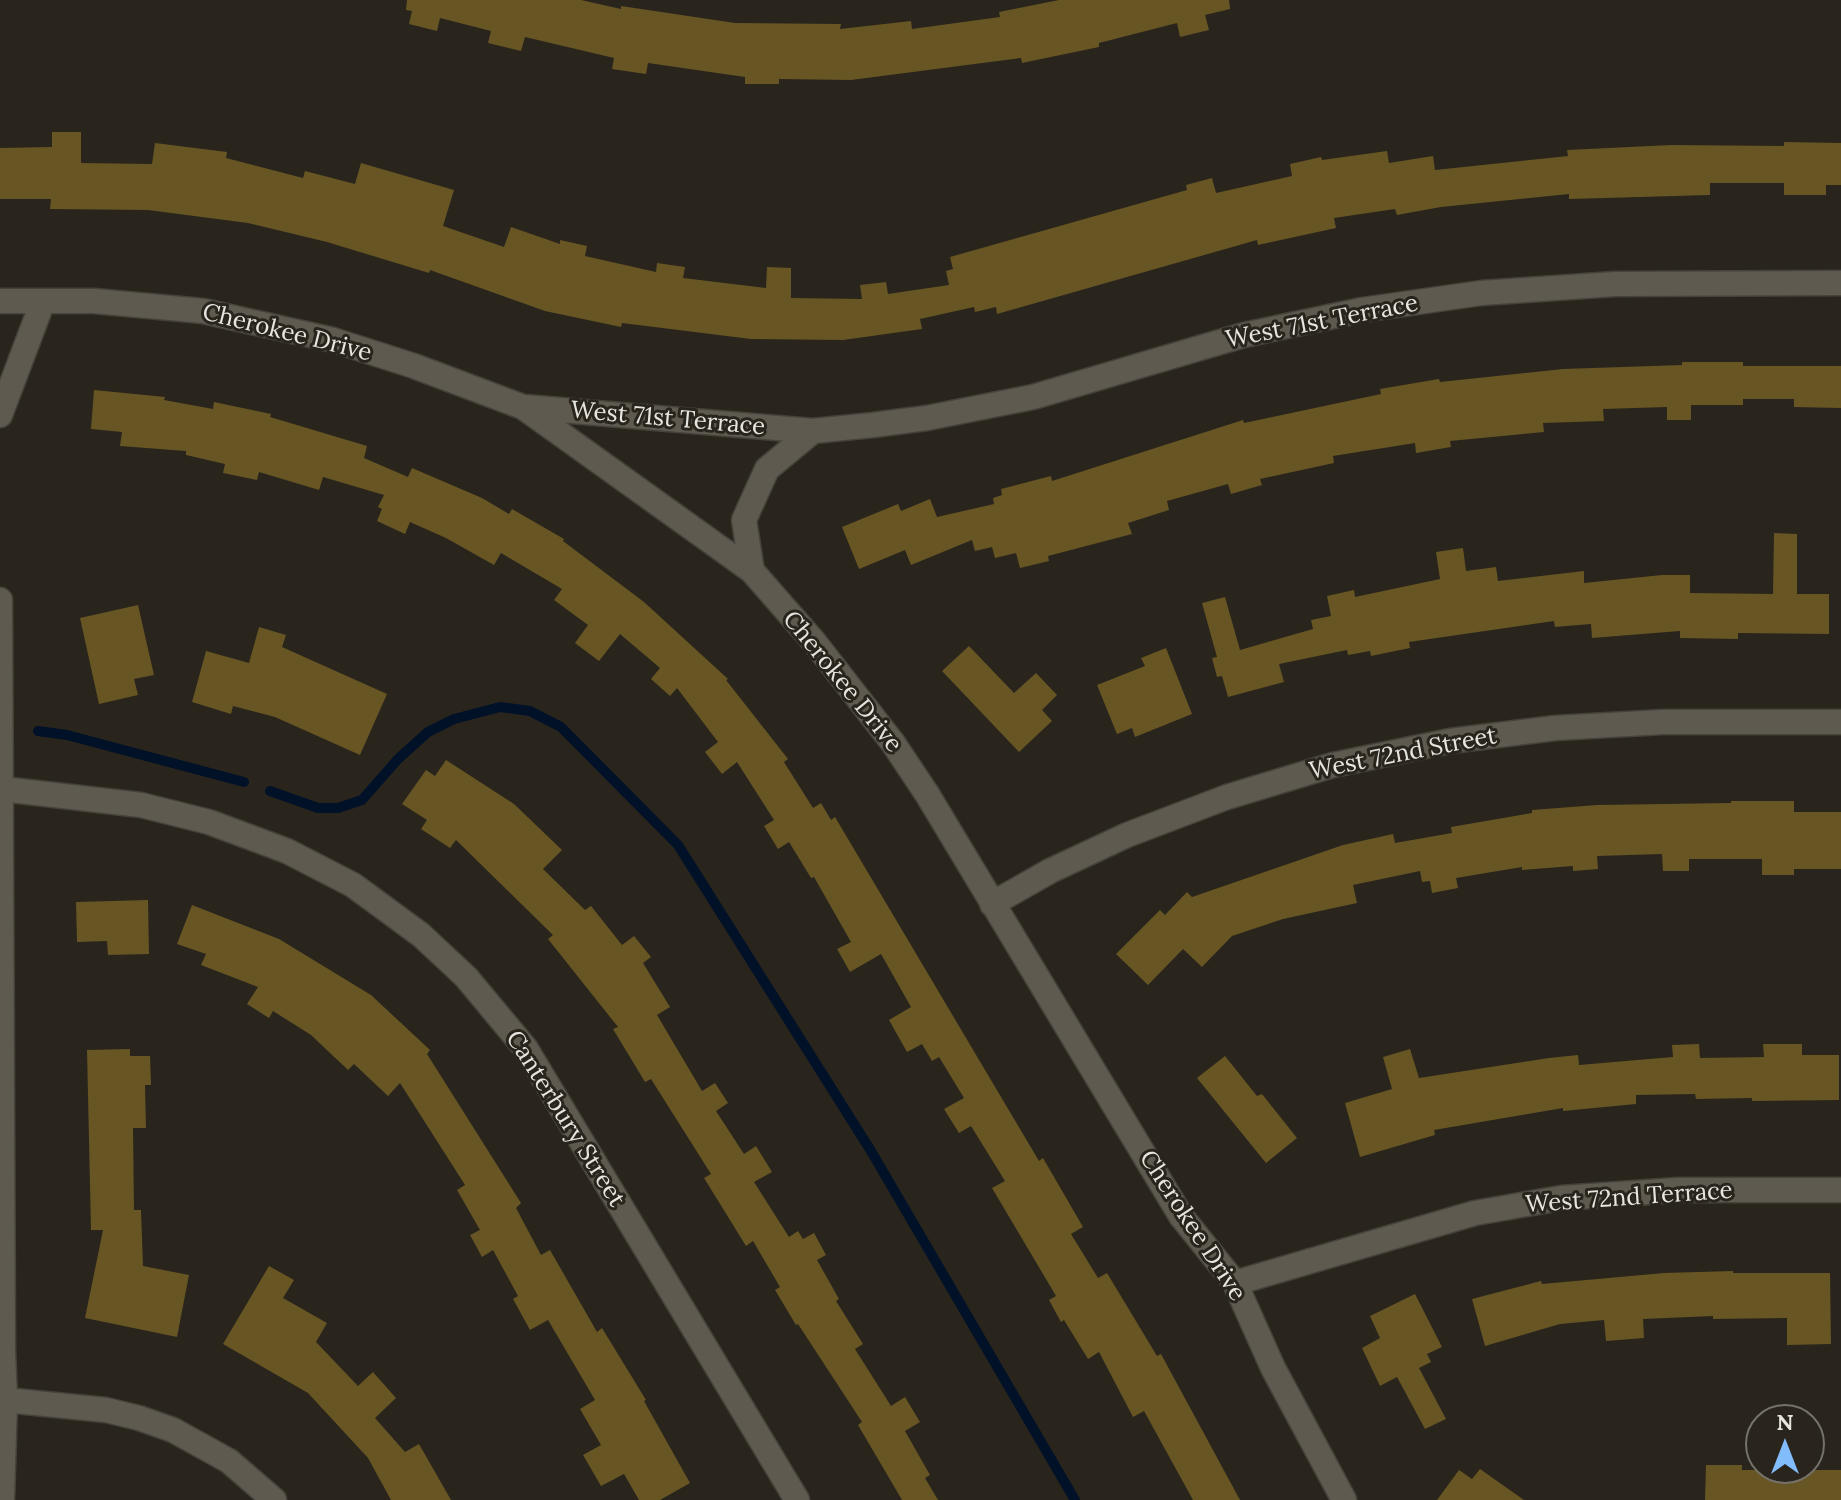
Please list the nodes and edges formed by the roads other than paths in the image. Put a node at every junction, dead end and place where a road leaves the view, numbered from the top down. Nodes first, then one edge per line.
1 (1841, 283) edge
2 (0, 301) edge
3 (43, 301) junction
4 (523, 407) junction
5 (0, 415) edge
6 (813, 431) junction
7 (752, 571) junction
8 (0, 600) edge
9 (1841, 722) edge
10 (2, 789) junction
11 (992, 904) junction
12 (1841, 1190) edge
13 (1235, 1283) junction
14 (5, 1400) junction
15 (2, 1456) edge
16 (2, 1500) edge
17 (274, 1500) edge
18 (797, 1500) edge
19 (1344, 1500) edge

1 - 6 street, West 71st Terrace
2 - 3 street, Cherokee Drive
3 - 4 street, Cherokee Drive
3 - 5 street
4 - 6 street, West 71st Terrace
4 - 7 street, Cherokee Drive
6 - 7 street, West 71st Terrace
7 - 11 street, Cherokee Drive
8 - 10 street
9 - 11 street, West 72nd Street
10 - 14 street
10 - 18 street, Canterbury Street
11 - 13 street, Cherokee Drive
12 - 13 street, West 72nd Terrace
13 - 19 street, Cherokee Drive
14 - 15 street
14 - 17 street
15 - 16 street

